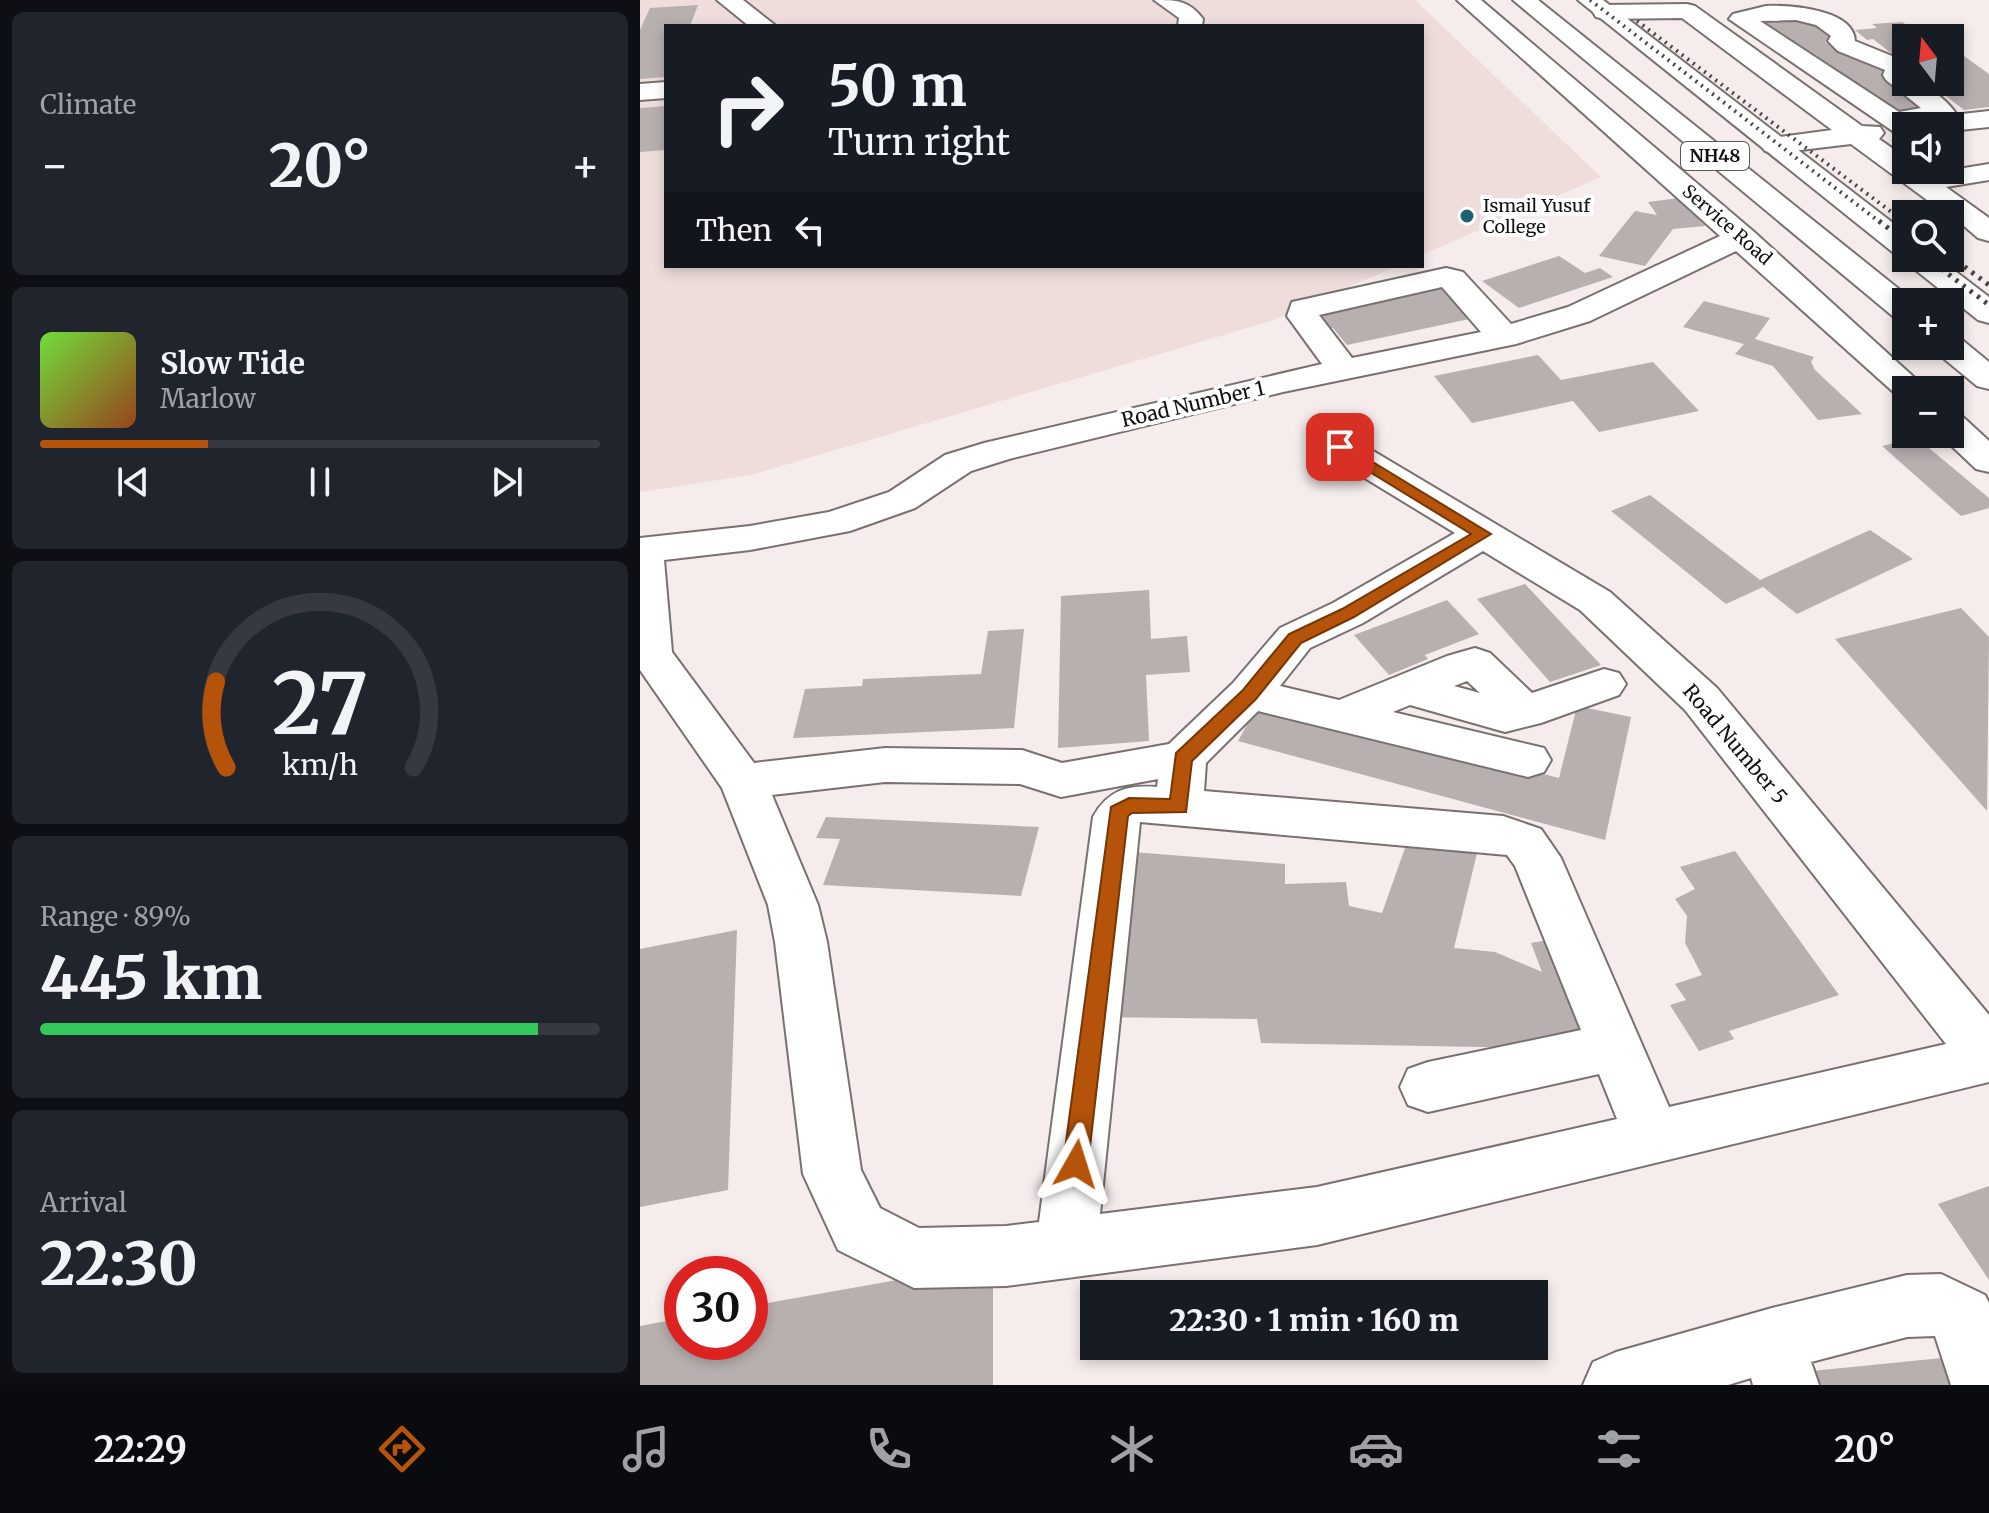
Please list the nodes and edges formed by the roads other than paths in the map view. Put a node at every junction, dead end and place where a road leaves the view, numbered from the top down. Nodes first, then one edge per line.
1 (728, 0) edge
2 (1165, 0) edge
3 (1468, 0) edge
4 (1524, 0) edge
5 (1662, 5) edge
6 (1596, 6) edge
7 (761, 24) edge
8 (1190, 24) edge
9 (664, 90) edge
10 (640, 92) edge
11 (1989, 119) edge
12 (1964, 122) edge
13 (1902, 126) edge
14 (1892, 128) edge
15 (1856, 135) junction
16 (1775, 145) junction
17 (1892, 162) edge
18 (1989, 172) edge
19 (1964, 175) edge
20 (1964, 180) edge
21 (1922, 184) edge
22 (1989, 197) edge
23 (1989, 232) edge
24 (1742, 237) junction
25 (1892, 237) edge
26 (1937, 272) edge
27 (1892, 300) edge
28 (1989, 313) edge
29 (1497, 328) junction
30 (1964, 358) edge
31 (1337, 361) junction
32 (1896, 376) edge
33 (1989, 379) edge
34 (1964, 438) edge
35 (1340, 447) dead end
36 (1989, 461) edge
37 (1483, 534) junction
38 (642, 550) edge
39 (1604, 684) dead end
40 (1249, 694) junction
41 (1342, 716) junction
42 (1528, 760) dead end
43 (743, 781) junction
44 (1181, 782) junction
45 (1615, 1047) junction
46 (1989, 1057) edge
47 (1428, 1087) dead end
48 (1653, 1137) junction
49 (1066, 1247) junction
50 (1779, 1363) edge
51 (1616, 1385) edge
52 (1984, 1385) edge

1 - 7 main road
2 - 8 main road
3 - 24 main road, Service Road
4 - 27 main road, NH48
5 - 6 main road
5 - 15 main road
6 - 16 main road, NH48
9 - 10 main road
11 - 12 main road
13 - 13 main road
14 - 15 main road
15 - 16 main road
15 - 17 main road
16 - 25 main road, NH48
18 - 19 main road
20 - 22 main road
21 - 23 main road
24 - 29 main road, Road Number 1
24 - 32 main road, Service Road
26 - 28 main road
29 - 31 main road, Road Number 1
29 - 31 main road
30 - 33 main road
31 - 38 main road, Road Number 1
34 - 36 main road
35 - 37 main road, Road Number 5
37 - 40 main road
37 - 46 main road, Road Number 5
38 - 43 main road
39 - 41 main road
40 - 41 main road
40 - 44 main road
41 - 42 main road
43 - 44 main road
43 - 49 main road
44 - 45 main road
44 - 49 main road
45 - 47 main road
45 - 48 main road
46 - 48 main road
48 - 49 main road
50 - 51 main road
50 - 52 main road

